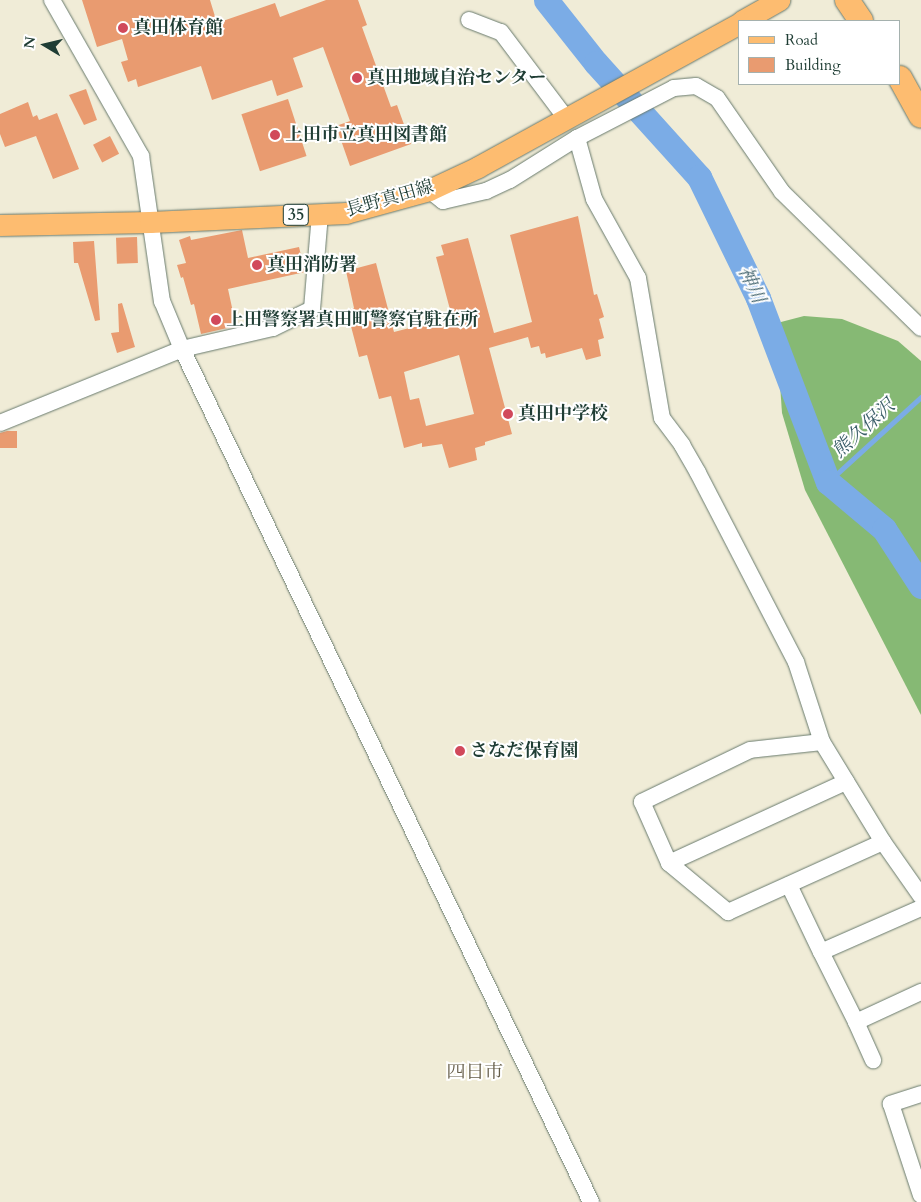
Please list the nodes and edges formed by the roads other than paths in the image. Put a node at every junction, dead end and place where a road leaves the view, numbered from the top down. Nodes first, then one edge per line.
1 (52, 0) edge
2 (778, 0) edge
3 (847, 0) edge
4 (469, 20) dead end
5 (744, 20) edge
6 (860, 20) edge
7 (738, 24) edge
8 (901, 80) edge
9 (567, 114) junction
10 (921, 116) edge
11 (577, 138) junction
12 (429, 190) junction
13 (320, 214) junction
14 (150, 222) junction
15 (0, 225) edge
16 (921, 328) edge
17 (182, 350) junction
18 (0, 423) edge
19 (822, 742) junction
20 (846, 782) junction
21 (883, 842) junction
22 (670, 864) junction
23 (789, 884) junction
24 (921, 896) edge
25 (921, 908) edge
26 (821, 952) junction
27 (921, 992) edge
28 (856, 1022) junction
29 (873, 1060) dead end
30 (921, 1094) edge
31 (921, 1195) edge
32 (591, 1202) edge

1 - 14 street
2 - 5 main road, 長野真田線 / 35
3 - 6 highway
4 - 9 street
7 - 9 main road, 長野真田線 / 35
8 - 10 highway
9 - 12 main road, 長野真田線 / 35
11 - 12 street
11 - 16 street
11 - 19 street
12 - 13 main road, 長野真田線 / 35
13 - 14 main road, 長野真田線 / 35
13 - 17 street
14 - 15 main road, 長野真田線 / 35
14 - 17 street
17 - 18 street
17 - 32 street
19 - 20 street
19 - 22 street
20 - 21 street
20 - 22 street
21 - 23 street
21 - 24 street
22 - 23 street
23 - 26 street
25 - 26 street
26 - 28 street
27 - 28 street
28 - 29 street
30 - 31 street

